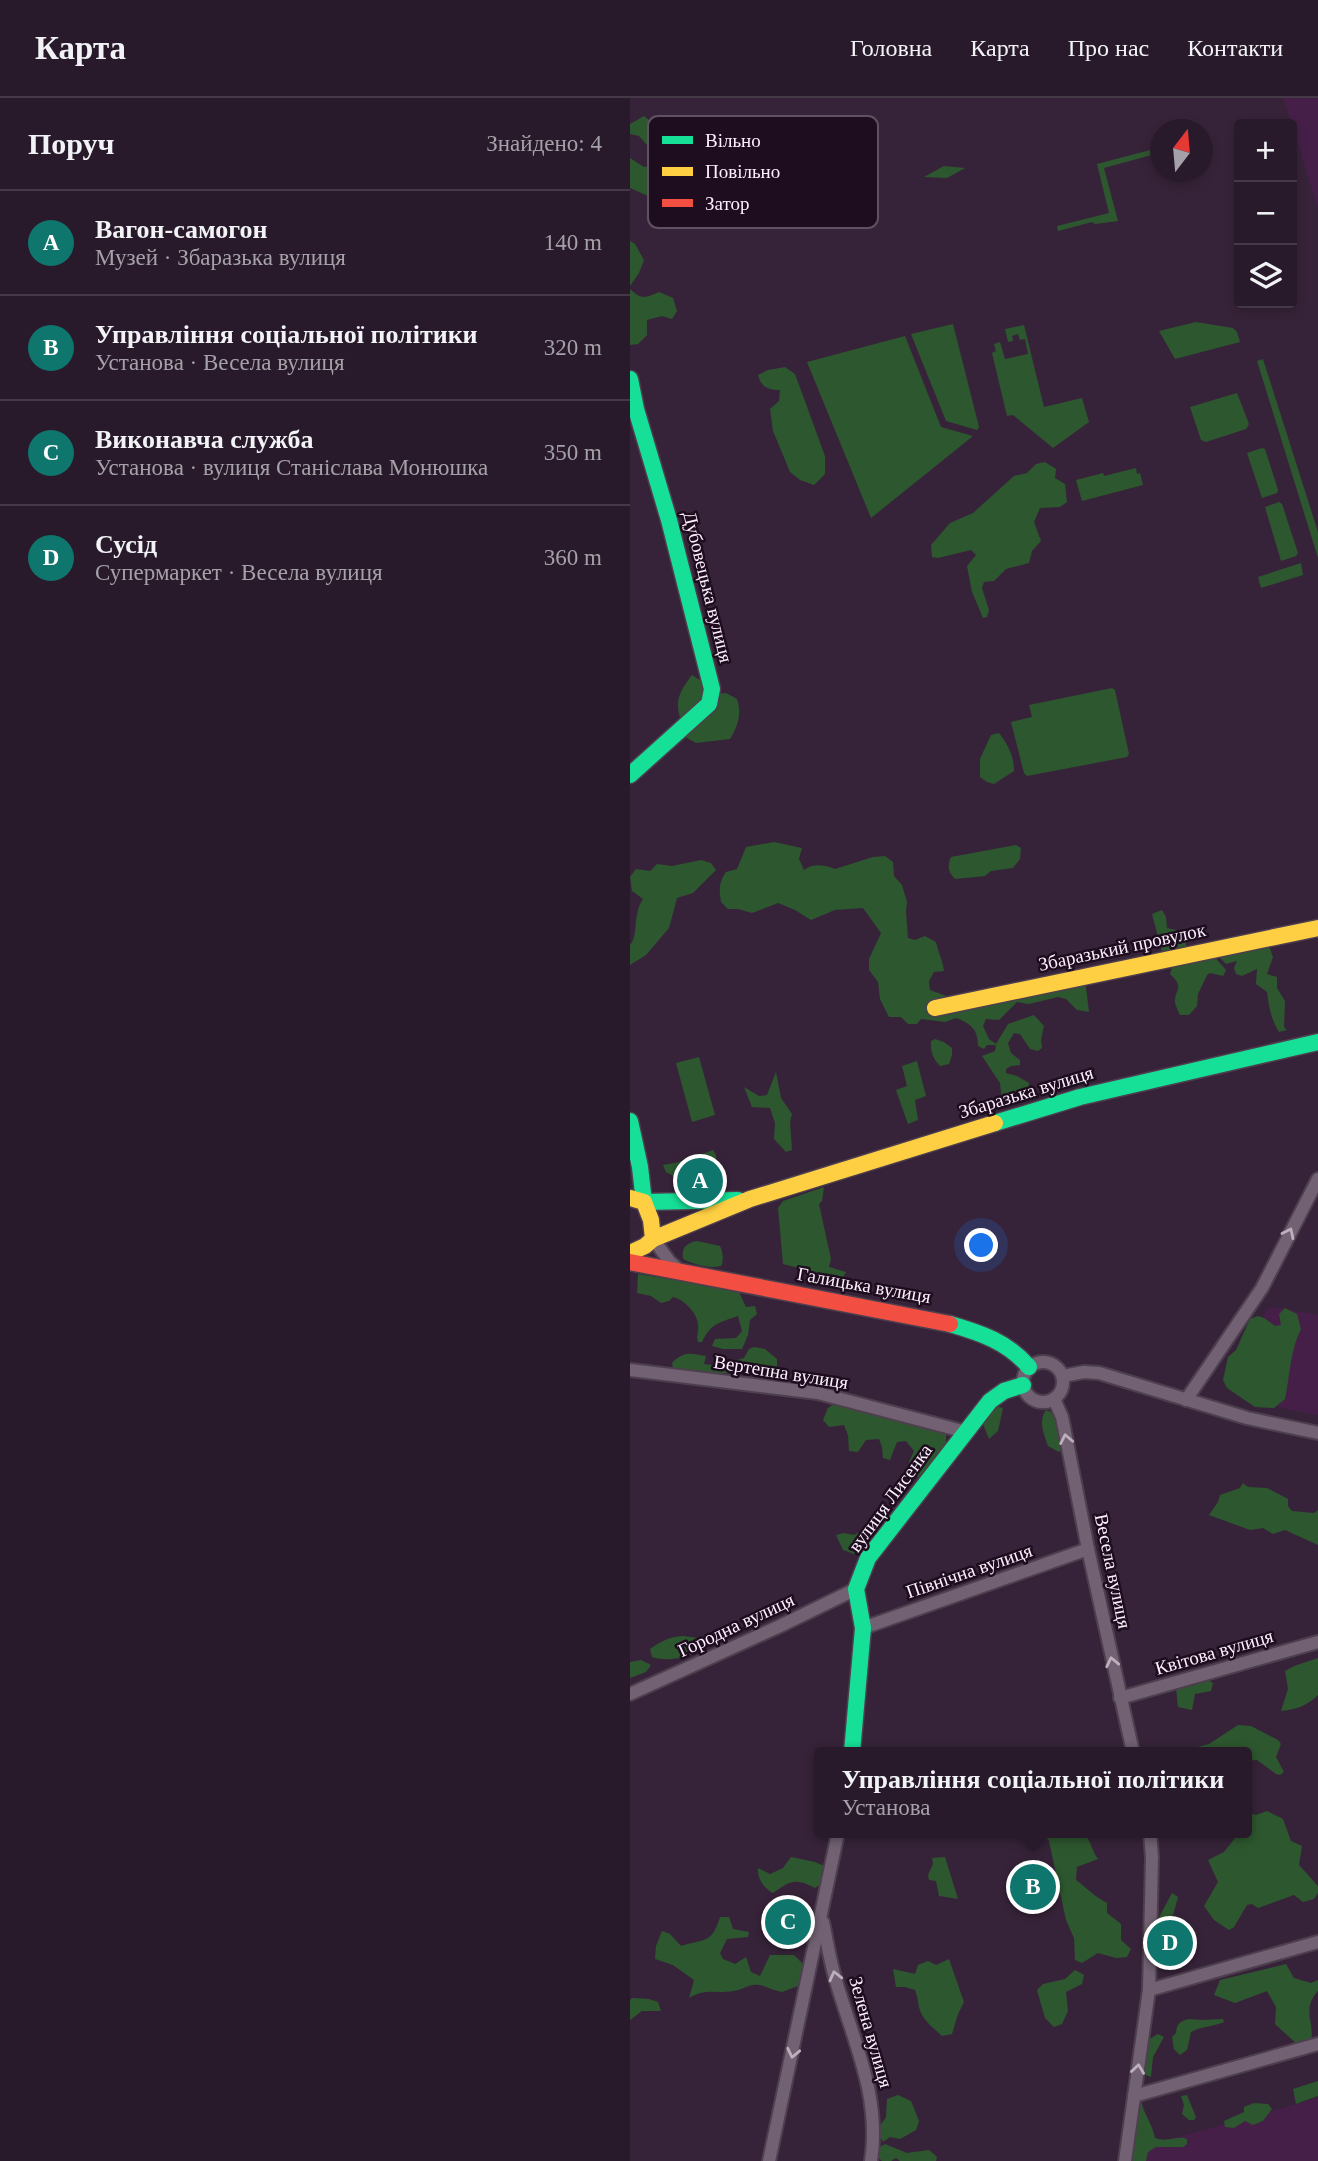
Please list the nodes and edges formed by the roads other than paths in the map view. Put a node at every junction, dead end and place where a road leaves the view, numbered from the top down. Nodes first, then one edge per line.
1 (630, 379) edge
2 (630, 775) edge
3 (1318, 928) edge
4 (935, 1008) dead end
5 (1318, 1042) edge
6 (630, 1121) edge
7 (640, 1167) junction
8 (1318, 1179) edge
9 (750, 1199) junction
10 (637, 1200) edge
11 (693, 1202) junction
12 (653, 1239) junction
13 (630, 1253) edge
14 (630, 1262) edge
15 (680, 1271) junction
16 (1029, 1367) junction
17 (630, 1370) edge
18 (1063, 1376) junction
19 (1023, 1385) junction
20 (1054, 1399) junction
21 (1186, 1401) junction
22 (966, 1432) junction
23 (1318, 1433) edge
24 (1088, 1549) junction
25 (856, 1589) junction
26 (863, 1628) junction
27 (1318, 1642) edge
28 (630, 1694) edge
29 (1120, 1698) junction
30 (852, 1747) edge
31 (1132, 1747) edge
32 (837, 1838) edge
33 (1150, 1838) edge
34 (822, 1915) junction
35 (1318, 1941) edge
36 (1149, 1990) junction
37 (1318, 2044) edge
38 (1134, 2096) junction
39 (769, 2161) edge
40 (871, 2161) edge
41 (1125, 2161) edge

1 - 2 street, Дубовецька вулиця
3 - 4 street, Збаразький провулок
5 - 9 street, Збаразька вулиця
6 - 7 street
7 - 10 street
7 - 11 street
21 -> 8 street
9 - 11 street, Збаразька вулиця
9 - 12 street, Збаразька вулиця
10 - 11 street, Збаразька вулиця
10 - 12 street
12 - 13 street, Збаразька вулиця
12 - 15 street
14 - 15 street, Галицька вулиця
15 - 16 street, Галицька вулиця
16 - 18 street
16 - 19 street
17 - 22 street, Вертепна вулиця
18 - 20 street
18 - 21 street
19 - 20 street
19 - 22 street, вулиця Лисенка
24 -> 20 street, Весела вулиця
21 - 23 street
22 - 25 street, вулиця Лисенка
24 - 26 street, Північна вулиця
29 -> 24 street, Весела вулиця
25 - 26 street
25 - 28 street, Городна вулиця
26 - 30 street
27 - 29 street, Квітова вулиця
29 - 31 street, Весела вулиця
32 - 34 street
33 - 36 street
34 -> 39 street
40 -> 34 street, Зелена вулиця
35 - 36 street
38 -> 36 street
37 - 38 street
38 - 41 street

